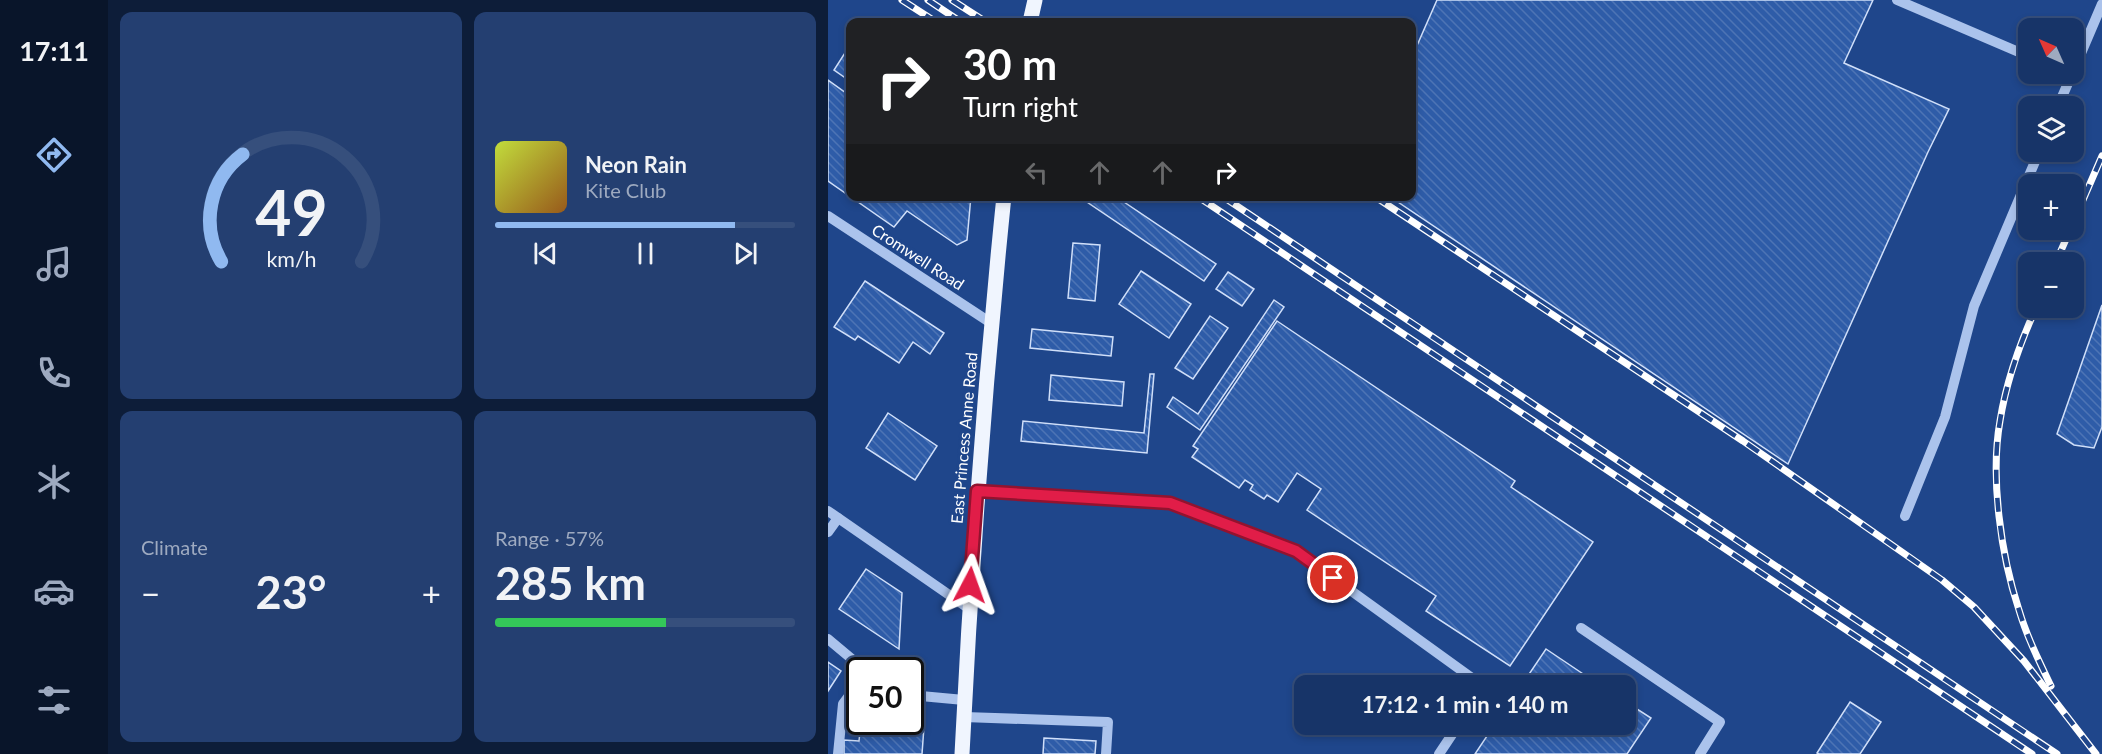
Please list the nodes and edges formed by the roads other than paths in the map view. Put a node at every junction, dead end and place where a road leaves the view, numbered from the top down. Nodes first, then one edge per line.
1 (1035, 0) edge
2 (1897, 0) edge
3 (2102, 4) edge
4 (1031, 18) edge
5 (2084, 45) edge
6 (2018, 52) edge
7 (2035, 162) edge
8 (1003, 201) edge
9 (828, 216) edge
10 (991, 323) junction
11 (977, 491) junction
12 (828, 511) edge
13 (1905, 516) dead end
14 (838, 518) junction
15 (828, 532) edge
16 (968, 608) junction
17 (1581, 628) dead end
18 (828, 639) edge
19 (849, 657) edge
20 (1468, 675) edge
21 (924, 696) edge
22 (964, 700) junction
23 (846, 701) edge
24 (964, 717) junction
25 (1452, 735) edge
26 (838, 754) edge
27 (962, 754) edge
28 (1106, 754) edge
29 (1440, 754) edge
30 (1700, 754) edge

1 - 4 main road
2 - 6 street
3 - 5 street
7 - 13 street
8 - 10 main road, East Princess Anne Road
9 - 10 street, Cromwell Road
10 - 11 main road, East Princess Anne Road
11 - 16 main road, East Princess Anne Road
11 - 20 street
12 - 14 street
14 - 15 street
14 - 16 street
16 - 22 main road, East Princess Anne Road
17 - 30 street
18 - 19 street
21 - 22 street
22 - 24 main road, East Princess Anne Road
23 - 26 street
24 - 27 main road, East Princess Anne Road
24 - 28 street
25 - 29 street

